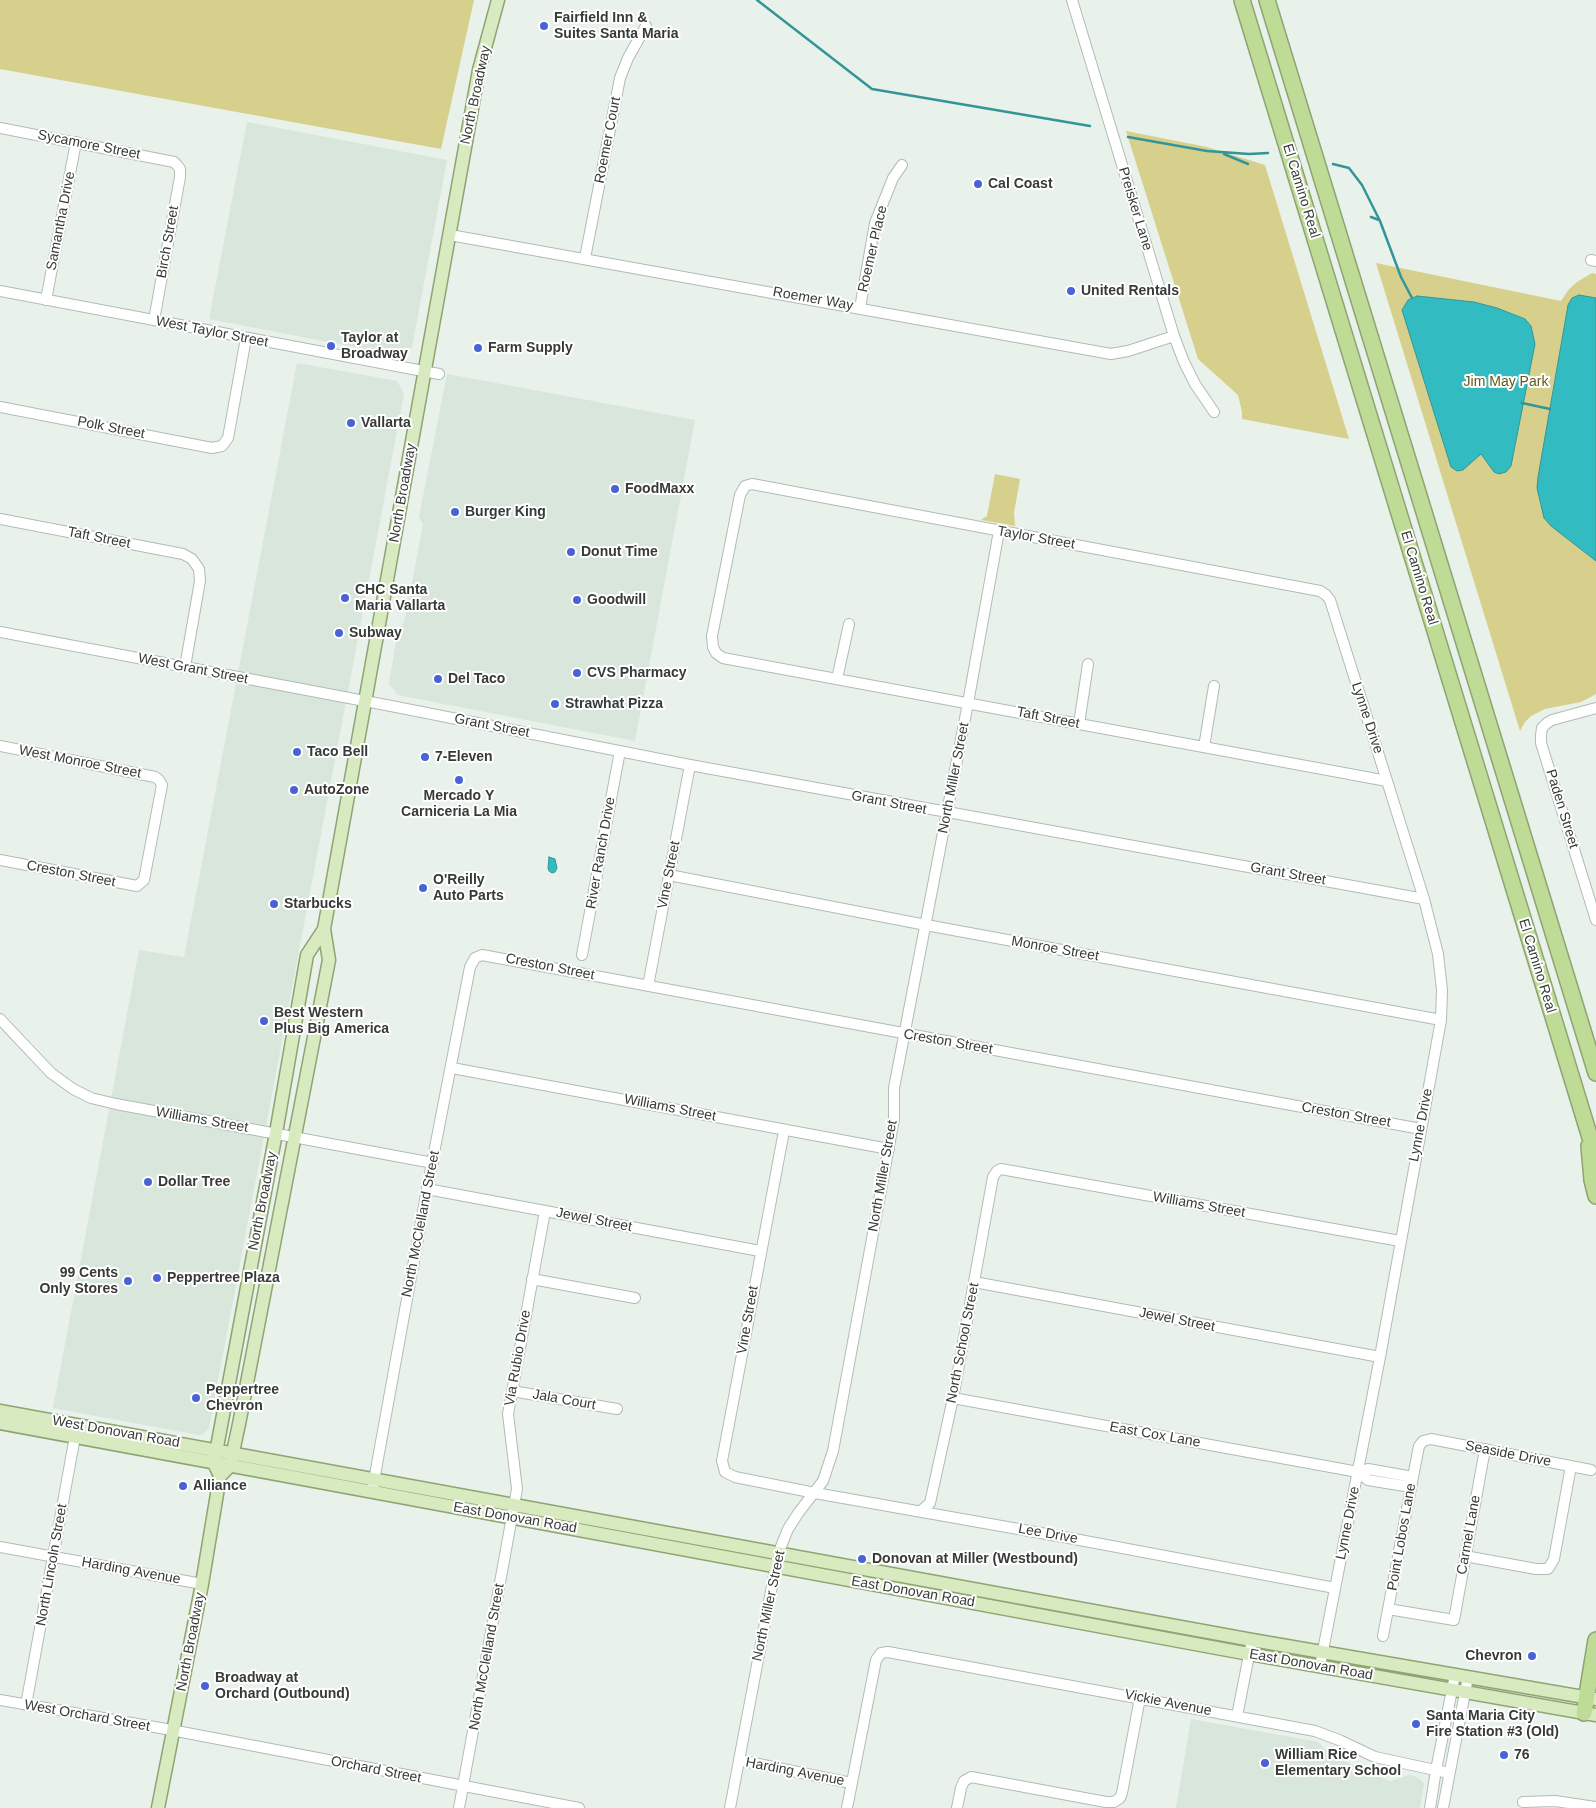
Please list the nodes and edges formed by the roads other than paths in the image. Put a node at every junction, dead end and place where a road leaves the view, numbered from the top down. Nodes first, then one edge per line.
1 (498, 0) edge
2 (1072, 0) edge
3 (1242, 0) edge
4 (1267, 0) edge
5 (646, 26) dead end
6 (0, 128) edge
7 (76, 142) junction
8 (177, 165) joint
9 (902, 165) dead end
10 (450, 235) junction
11 (585, 258) junction
12 (0, 291) edge
13 (46, 300) junction
14 (860, 308) junction
15 (154, 320) junction
16 (1174, 336) junction
17 (246, 338) junction
18 (425, 371) junction
19 (439, 374) dead end
20 (0, 407) edge
21 (1214, 412) dead end
22 (0, 519) edge
23 (999, 531) junction
24 (1326, 594) joint
25 (849, 624) dead end
26 (0, 632) edge
27 (713, 647) joint
28 (1088, 664) dead end
29 (185, 667) junction
30 (837, 679) junction
31 (1214, 686) dead end
32 (364, 701) junction
33 (968, 703) junction
34 (386, 705) joint
35 (1596, 708) edge
36 (1078, 724) junction
37 (0, 746) edge
38 (1204, 747) junction
39 (620, 751) junction
40 (690, 765) junction
41 (1388, 781) junction
42 (947, 813) junction
43 (0, 860) edge
44 (669, 875) junction
45 (141, 884) joint
46 (1424, 899) junction
47 (1596, 920) edge
48 (926, 925) junction
49 (324, 929) junction
50 (582, 955) dead end
51 (475, 958) joint
52 (648, 986) junction
53 (0, 1019) edge
54 (1441, 1020) junction
55 (904, 1034) junction
56 (452, 1068) junction
57 (1596, 1073) edge
58 (1421, 1128) junction
59 (784, 1131) junction
60 (1588, 1132) junction
61 (276, 1134) junction
62 (294, 1137) junction
63 (889, 1150) junction
64 (1596, 1157) edge
65 (433, 1162) junction
66 (997, 1171) joint
67 (427, 1189) junction
68 (1596, 1196) edge
69 (545, 1211) junction
70 (1400, 1241) junction
71 (760, 1251) junction
72 (532, 1279) junction
73 (974, 1282) junction
74 (635, 1298) dead end
75 (1380, 1358) junction
76 (512, 1391) junction
77 (953, 1398) junction
78 (617, 1409) dead end
79 (0, 1411) edge
80 (0, 1423) edge
81 (76, 1431) junction
82 (1424, 1441) joint
83 (1485, 1450) junction
84 (216, 1457) junction
85 (232, 1460) junction
86 (1571, 1466) junction
87 (1591, 1470) dead end
88 (1358, 1472) junction
89 (220, 1476) junction
90 (760, 1482) joint
91 (1412, 1482) junction
92 (373, 1486) junction
93 (815, 1493) junction
94 (513, 1511) junction
95 (921, 1511) junction
96 (0, 1547) edge
97 (778, 1554) junction
98 (1465, 1556) junction
99 (53, 1557) junction
100 (775, 1566) junction
101 (202, 1584) junction
102 (1334, 1588) junction
103 (1388, 1609) junction
104 (1383, 1636) dead end
105 (1252, 1640) junction
106 (1596, 1640) edge
107 (1322, 1653) junction
108 (1249, 1654) junction
109 (1320, 1666) junction
110 (1455, 1675) junction
111 (1468, 1678) junction
112 (1452, 1689) junction
113 (1466, 1691) junction
114 (1140, 1698) junction
115 (1591, 1698) edge
116 (0, 1700) edge
117 (26, 1705) junction
118 (1590, 1714) edge
119 (1237, 1716) junction
120 (173, 1731) junction
121 (739, 1760) junction
122 (1436, 1770) junction
123 (1449, 1773) junction
124 (851, 1783) junction
125 (463, 1787) junction
126 (1523, 1802) dead end
127 (1596, 1807) edge
128 (158, 1808) edge
129 (459, 1808) edge
130 (579, 1808) edge
131 (730, 1808) edge
132 (847, 1808) edge
133 (957, 1808) edge
134 (1430, 1808) edge
135 (1443, 1808) edge

1 - 10 main road, North Broadway
2 - 16 street, Preisker Lane
3 - 60 highway, El Camino Real
4 - 57 highway, El Camino Real
5 - 11 street, Roemer Court
6 - 7 street, Sycamore Street
7 - 8 street, Sycamore Street
7 - 13 street, Samantha Drive
8 - 15 street, Birch Street
9 - 14 street, Roemer Place
10 - 11 street, Roemer Way
10 - 18 main road, North Broadway
11 - 14 street, Roemer Way
12 - 13 street, West Taylor Street
13 - 15 street, West Taylor Street
14 - 16 street, Roemer Way
15 - 17 street, West Taylor Street
16 - 21 street, Preisker Lane
17 - 18 street, West Taylor Street
17 - 20 street, Polk Street
18 - 19 street
18 - 32 main road, North Broadway
22 - 29 street, Taft Street
23 - 24 street, Taylor Street
23 - 27 street, Taylor Street
23 - 33 street, North Miller Street
24 - 41 street, Lynne Drive
25 - 30 street
26 - 29 street, West Grant Street
27 - 30 street, Taft Street
28 - 36 street
29 - 32 street, West Grant Street
30 - 33 street, Taft Street
31 - 38 street
32 - 34 street, West Grant Street
32 - 49 main road, North Broadway
33 - 36 street, Taft Street
33 - 42 street, North Miller Street
34 - 39 street, Grant Street
35 - 47 street, Paden Street
36 - 38 street, Taft Street
37 - 45 street, West Monroe Street
38 - 41 street, Taft Street
39 - 40 street, Grant Street
39 - 50 street, River Ranch Drive
40 - 42 street, Grant Street
40 - 44 street, Vine Street
41 - 46 street, Lynne Drive
42 - 46 street, Grant Street
42 - 48 street, North Miller Street
43 - 45 street, Creston Street
44 - 48 street, Monroe Street
44 - 52 street, Vine Street
46 - 54 street, Lynne Drive
48 - 54 street, Monroe Street
48 - 55 street, North Miller Street
49 - 61 main road, North Broadway
49 - 62 main road, North Broadway
51 - 52 street, Creston Street
51 - 56 street, North McClelland Street
52 - 55 street, Creston Street
53 - 61 street, Williams Street
54 - 58 street, Lynne Drive
55 - 58 street, Creston Street
55 - 63 street, North Miller Street
56 - 59 street, Williams Street
56 - 65 street, North McClelland Street
58 - 70 street, Lynne Drive
59 - 63 street, Williams Street
59 - 71 street, Vine Street
60 - 64 highway, El Camino Real
60 - 68 highway
61 - 62 street, Williams Street
61 - 84 main road, North Broadway
62 - 65 street, Williams Street
62 - 85 main road, North Broadway
63 - 93 street, North Miller Street
65 - 67 street, North McClelland Street
66 - 70 street, Williams Street
66 - 73 street, North School Street
67 - 69 street, Jewel Street
67 - 92 street, North McClelland Street
69 - 71 street, Jewel Street
69 - 72 street, Via Rubio Drive
70 - 75 street, Lynne Drive
71 - 90 street, Vine Street
72 - 74 street
72 - 76 street, Via Rubio Drive
73 - 75 street, Jewel Street
73 - 77 street, North School Street
75 - 88 street, Lynne Drive
76 - 78 street, Jala Court
76 - 94 street, Via Rubio Drive
77 - 88 street, East Cox Lane
77 - 95 street, North School Street
79 - 81 main road, West Donovan Road
80 - 81 main road, West Donovan Road
81 - 84 main road, West Donovan Road
81 - 99 street, North Lincoln Street
82 - 83 street, Seaside Drive
82 - 91 street, Point Lobos Lane
83 - 86 street, Seaside Drive
83 - 98 street, Carmel Lane
84 - 85 main road, West Donovan Road
84 - 89 main road
85 - 89 main road
85 - 92 main road, East Donovan Road
86 - 87 street, Seaside Drive
86 - 98 street
88 - 91 street, East Cox Lane
88 - 102 street, Lynne Drive
89 - 101 main road, North Broadway
90 - 93 street, Lee Drive
91 - 103 street, Point Lobos Lane
92 - 94 main road, East Donovan Road
93 - 95 street, Lee Drive
93 - 97 street, North Miller Street
94 - 97 main road, East Donovan Road
94 - 100 main road, East Donovan Road
94 - 125 street, North McClelland Street
95 - 102 street, Lee Drive
96 - 99 street, Harding Avenue
97 - 100 street, North Miller Street
97 - 105 main road, East Donovan Road
98 - 103 street, Carmel Lane
99 - 101 street, Harding Avenue
99 - 117 street, North Lincoln Street
100 - 108 main road, East Donovan Road
100 - 121 street, North Miller Street
101 - 120 main road, North Broadway
102 - 107 street, Lynne Drive
103 - 104 street, Point Lobos Lane
105 - 107 main road, East Donovan Road
105 - 108 street
106 - 115 highway
107 - 109 street, Lynne Drive
107 - 110 main road, East Donovan Road
108 - 109 main road, East Donovan Road
108 - 119 street
109 - 112 main road, East Donovan Road
110 - 111 main road, East Donovan Road
110 - 112 street
111 - 113 street
111 - 115 main road, East Donovan Road
112 - 113 main road, East Donovan Road
112 - 122 street
113 - 118 main road, East Donovan Road
113 - 123 street
114 - 119 street, Vickie Avenue
114 - 124 street, Vickie Avenue
114 - 133 street
115 - 118 highway
116 - 117 street, West Orchard Street
117 - 120 street, West Orchard Street
119 - 122 street, Vickie Avenue
120 - 125 street, Orchard Street
120 - 128 main road, North Broadway
121 - 124 street, Harding Avenue
121 - 131 street, North Miller Street
122 - 123 street, Vickie Avenue
122 - 134 street
123 - 135 street
124 - 132 street
125 - 129 street, North McClelland Street
125 - 130 street, Orchard Street
126 - 127 street

